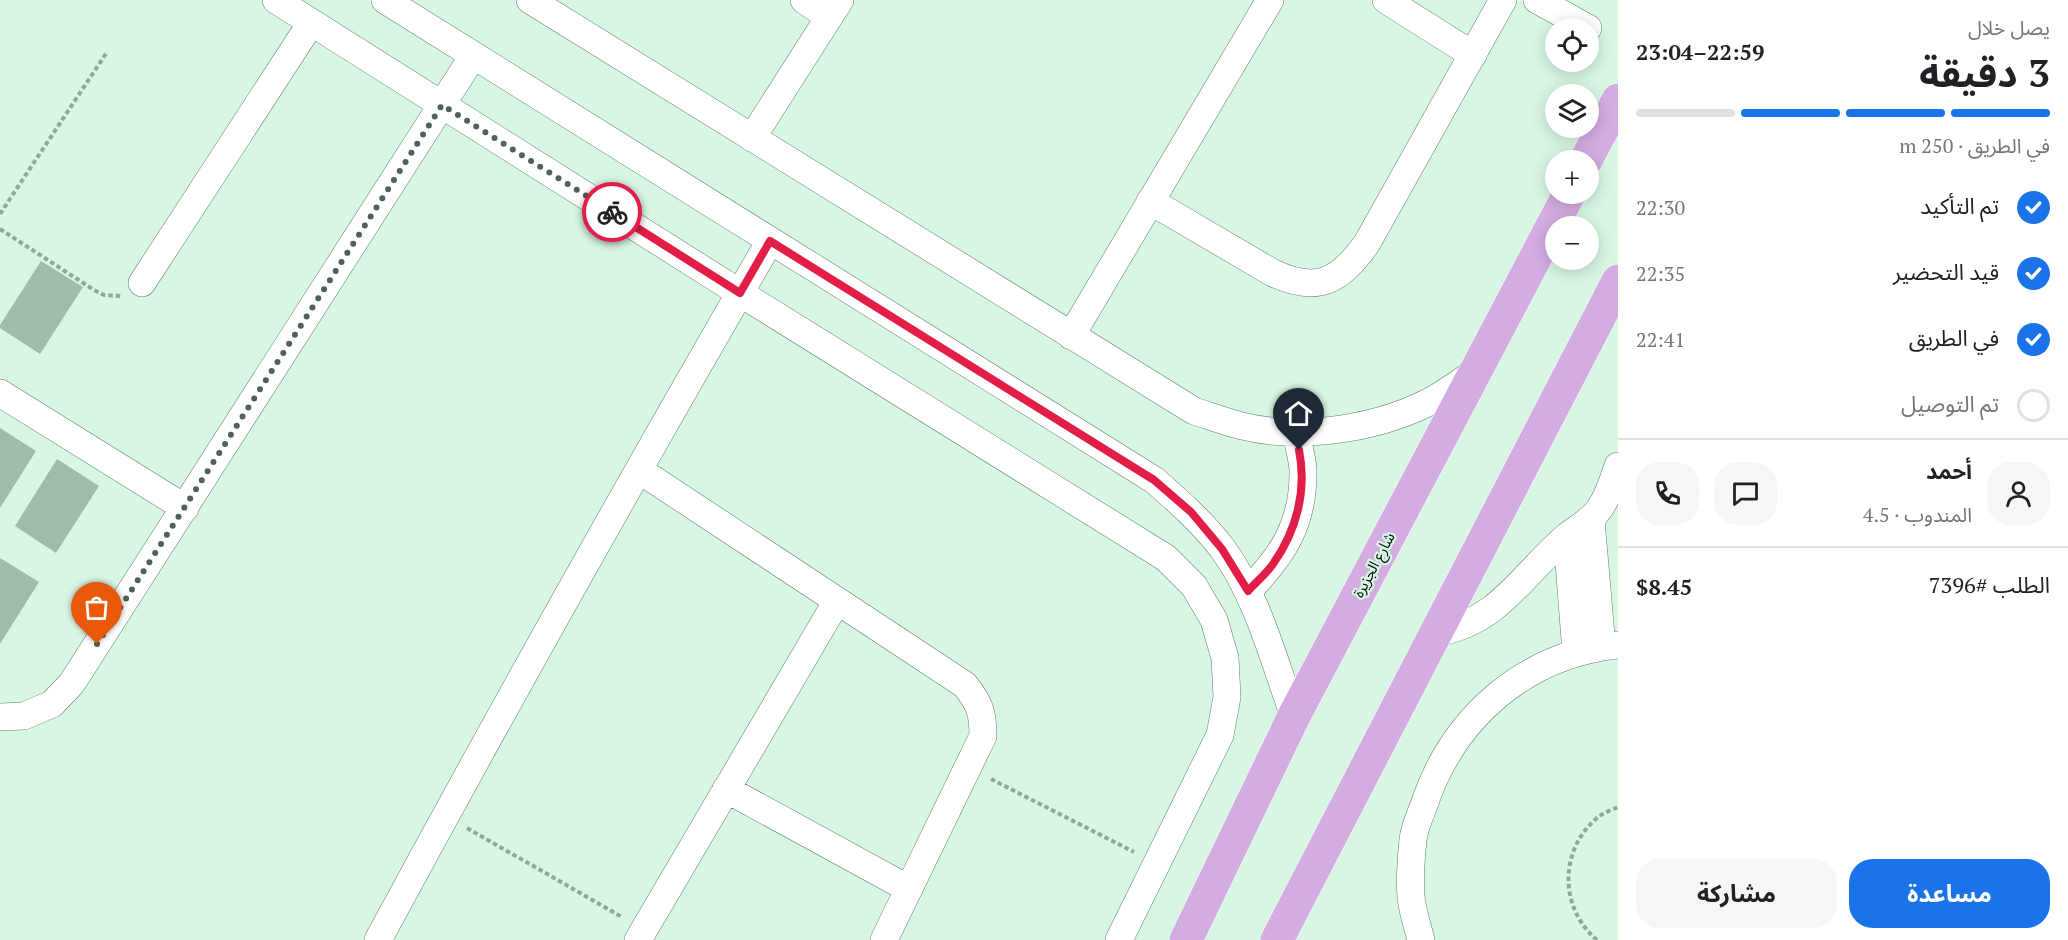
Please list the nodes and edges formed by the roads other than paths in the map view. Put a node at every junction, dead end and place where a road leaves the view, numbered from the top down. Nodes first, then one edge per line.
1 (276, 0) edge
2 (385, 0) edge
3 (530, 0) edge
4 (804, 0) edge
5 (1270, 0) edge
6 (1386, 0) edge
7 (1503, 0) edge
8 (1537, 0) edge
9 (834, 9) edge
10 (1570, 18) edge
11 (311, 22) junction
12 (1473, 55) junction
13 (473, 56) junction
14 (1618, 100) edge
15 (442, 105) junction
16 (752, 138) junction
17 (1592, 150) edge
18 (1150, 201) junction
19 (1564, 204) edge
20 (770, 241) junction
21 (1618, 281) edge
22 (142, 283) road end
23 (740, 293) junction
24 (1071, 336) junction
25 (1478, 370) junction
26 (0, 393) edge
27 (1296, 432) junction
28 (1618, 466) edge
29 (639, 470) junction
30 (185, 508) junction
31 (1591, 520) junction
32 (1567, 537) junction
33 (1248, 591) junction
34 (837, 601) junction
35 (1436, 633) junction
36 (1598, 648) edge
37 (1294, 716) junction
38 (0, 717) edge
39 (726, 789) junction
40 (909, 889) junction
41 (640, 935) edge
42 (378, 940) edge
43 (884, 940) edge
44 (1119, 940) edge
45 (1186, 940) edge
46 (1277, 940) edge
47 (1421, 940) edge

1 - 11 street
2 - 13 street
3 - 16 street
4 - 9 street
5 - 18 street
6 - 12 street
7 - 12 street
8 - 10 street
9 - 16 street
11 - 15 street
11 - 22 street
12 - 18 street
13 - 15 street
13 - 20 street
14 - 17 main road
15 - 23 street
15 - 30 street
16 - 24 street
18 - 24 street
19 - 25 main road, شارع الجزيرة
20 - 23 street
20 - 33 street
21 - 35 main road
23 - 29 street
23 - 44 street
24 - 27 street
25 - 27 street
25 - 37 main road, شارع الجزيرة
26 - 30 street
27 - 33 street
28 - 31 street
29 - 34 street
29 - 42 street
30 - 38 street
31 - 32 street
31 - 36 street
32 - 35 street
32 - 36 street
33 - 37 street
34 - 39 street
34 - 40 street
35 - 46 main road
36 - 47 street
37 - 45 main road, شارع الجزيرة
39 - 40 street
39 - 41 street
40 - 43 street

